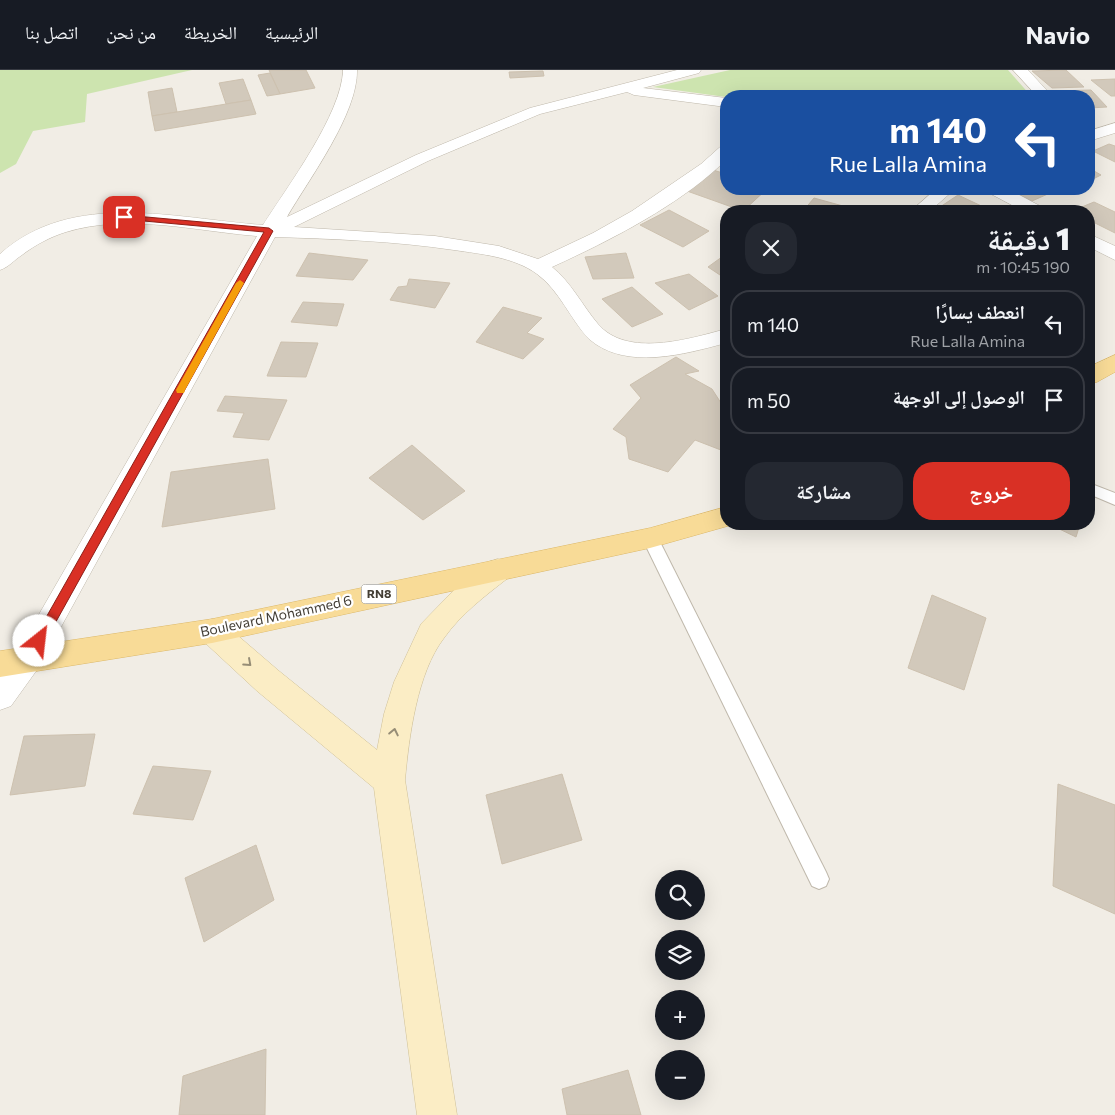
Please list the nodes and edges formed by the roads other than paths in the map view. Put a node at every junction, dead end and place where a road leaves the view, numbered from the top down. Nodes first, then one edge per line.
1 (350, 70) edge
2 (694, 70) edge
3 (1020, 70) edge
4 (620, 89) junction
5 (1039, 90) edge
6 (720, 103) edge
7 (1115, 128) edge
8 (1095, 134) edge
9 (720, 155) edge
10 (939, 195) edge
11 (1006, 195) edge
12 (927, 205) edge
13 (1025, 205) edge
14 (269, 231) junction
15 (1095, 243) edge
16 (1115, 254) edge
17 (0, 264) edge
18 (538, 266) junction
19 (720, 338) edge
20 (1115, 362) edge
21 (1095, 374) edge
22 (1095, 491) edge
23 (1115, 499) edge
24 (720, 519) edge
25 (650, 538) junction
26 (498, 570) junction
27 (212, 630) junction
28 (29, 658) junction
29 (0, 664) edge
30 (0, 696) edge
31 (389, 780) junction
32 (819, 879) dead end
33 (437, 1115) edge

1 - 14 street
2 - 4 street
3 - 5 street
4 - 6 street
4 - 14 street
7 - 8 street
9 - 18 street
10 - 12 street
11 - 13 street
14 - 17 street
14 - 18 street
14 - 28 street
15 - 16 street
18 - 19 street
20 - 21 main road
22 - 23 lane
24 - 25 main road, Boulevard Mohammed 6 / RN8
25 - 26 main road, Boulevard Mohammed 6 / RN8
25 - 32 lane
26 - 27 main road, Boulevard Mohammed 6 / RN8
31 -> 26 street
27 - 28 main road, Boulevard Mohammed 6 / RN8
27 -> 31 street
28 - 29 main road, Boulevard Mohammed 6 / RN8
28 - 30 street
31 - 33 street

